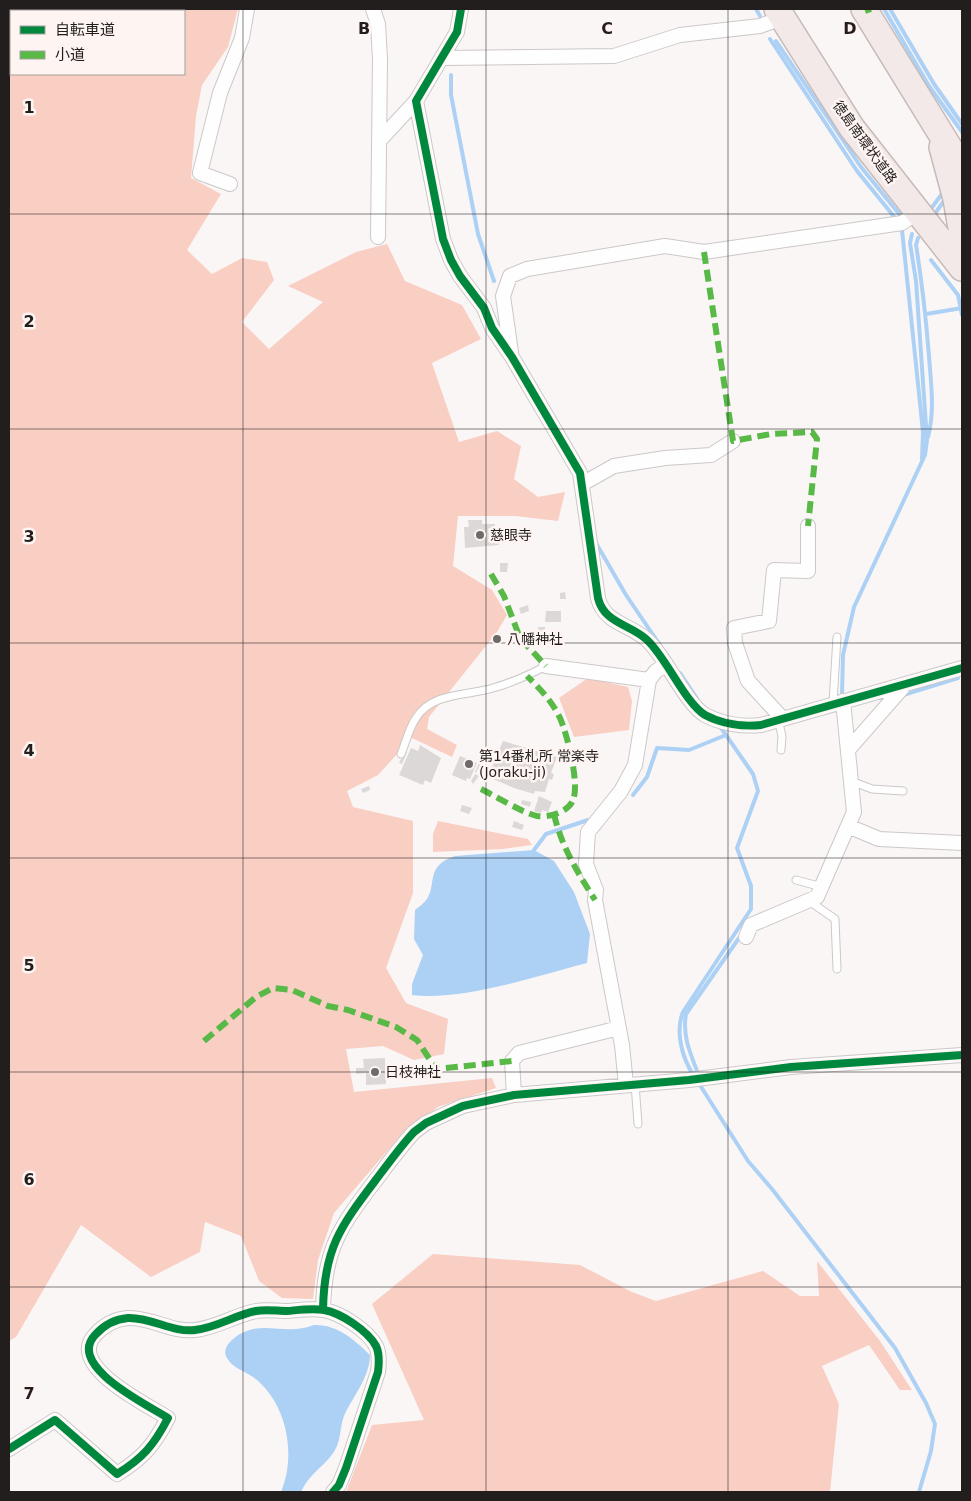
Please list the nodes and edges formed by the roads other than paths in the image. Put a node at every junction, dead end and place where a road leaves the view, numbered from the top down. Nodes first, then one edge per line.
1 (247, 9) edge
2 (373, 9) edge
3 (461, 9) edge
4 (864, 9) edge
5 (779, 13) edge
6 (442, 58) junction
7 (416, 101) junction
8 (937, 127) junction
9 (380, 140) junction
10 (962, 168) edge
11 (230, 184) dead end
12 (918, 212) junction
13 (962, 234) edge
14 (378, 238) dead end
15 (962, 268) edge
16 (512, 357) junction
17 (732, 441) dead end
18 (582, 484) junction
19 (808, 526) dead end
20 (837, 637) dead end
21 (666, 665) junction
22 (546, 666) joint
23 (962, 668) edge
24 (649, 680) junction
25 (906, 685) junction
26 (838, 702) junction
27 (780, 719) junction
28 (781, 750) dead end
29 (848, 750) junction
30 (401, 754) dead end
31 (851, 781) junction
32 (903, 791) dead end
33 (848, 826) junction
34 (962, 843) edge
35 (796, 880) dead end
36 (822, 887) junction
37 (809, 901) junction
38 (746, 937) dead end
39 (836, 969) dead end
40 (618, 1028) junction
41 (962, 1055) edge
42 (630, 1085) junction
43 (514, 1095) junction
44 (638, 1124) dead end
45 (323, 1310) junction
46 (9, 1449) edge
47 (333, 1492) edge

1 - 11 street
2 - 9 street
3 - 6 street
4 - 8 highway
5 - 6 street
5 - 12 highway, 徳島南環状道路
6 - 7 street
7 - 9 street
7 - 16 street
8 - 10 highway
8 - 13 highway
9 - 14 street
12 - 15 highway, 徳島南環状道路
12 - 16 street
16 - 18 street
17 - 18 street
18 - 21 street
19 - 27 street
20 - 26 lane
21 - 24 street
21 - 27 street
22 - 24 street
22 - 30 lane
23 - 25 street
24 - 40 street
25 - 26 street
25 - 29 street
26 - 27 street
26 - 29 street
27 - 28 lane
29 - 31 street
31 - 32 lane
31 - 33 street
33 - 34 street
33 - 36 street
35 - 36 lane
36 - 37 street
37 - 38 street
37 - 39 lane
40 - 42 street
40 - 43 street
41 - 42 street
42 - 43 street
42 - 44 lane
43 - 45 street
45 - 46 street
45 - 47 street

